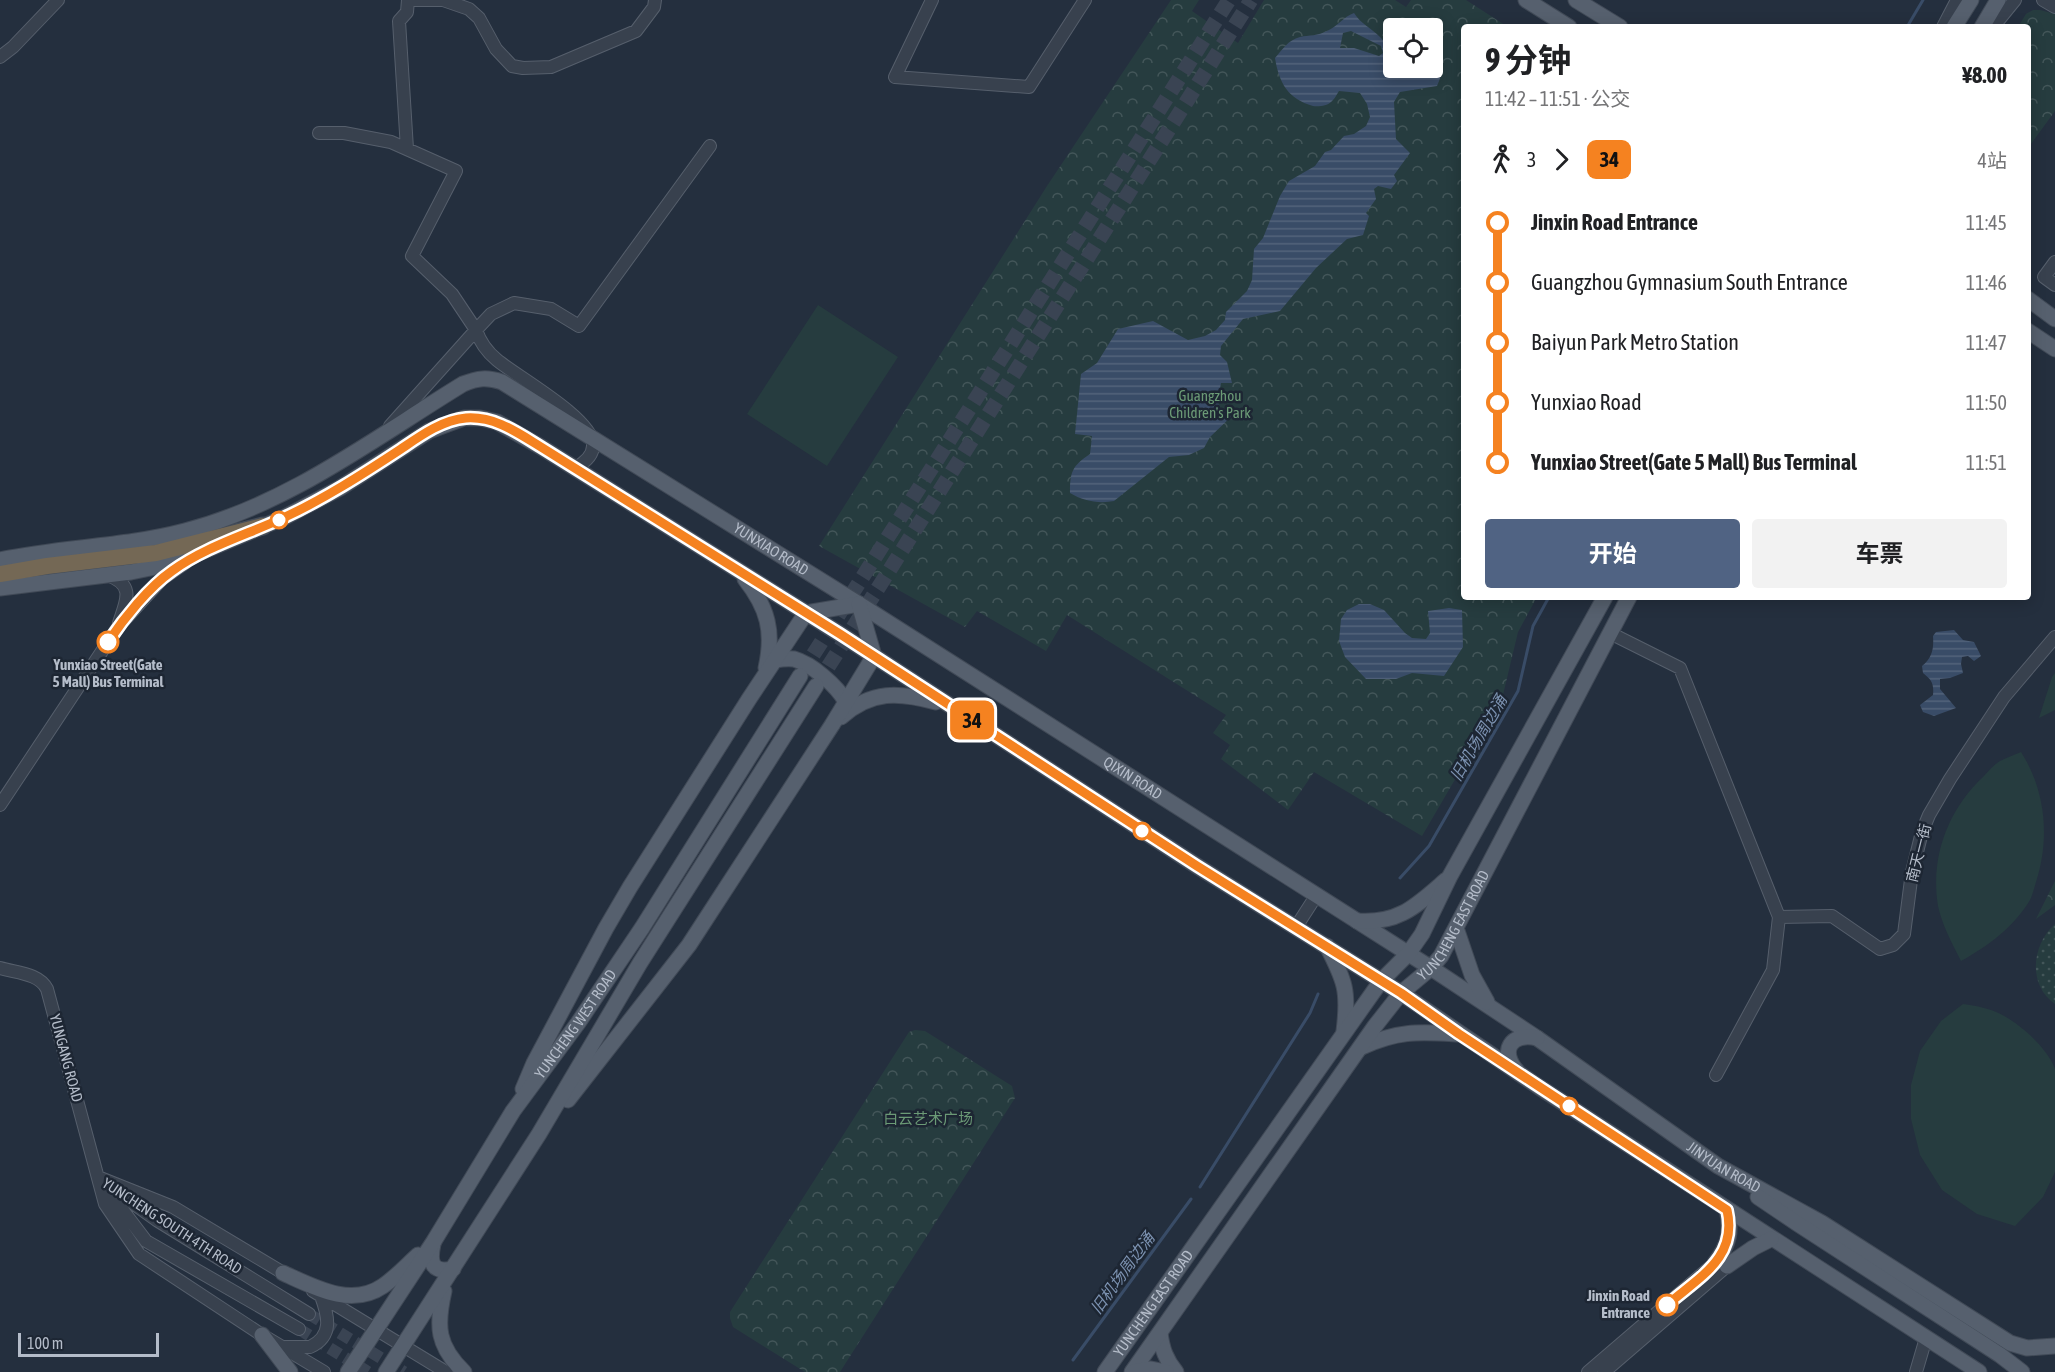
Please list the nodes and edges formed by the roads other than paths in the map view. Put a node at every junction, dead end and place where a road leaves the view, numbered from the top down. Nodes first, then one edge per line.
1 (58, 0) edge
2 (408, 0) edge
3 (655, 0) edge
4 (933, 0) edge
5 (1085, 0) edge
6 (1526, 0) edge
7 (1576, 0) edge
8 (1957, 0) edge
9 (1971, 0) edge
10 (1998, 0) edge
11 (2015, 0) edge
12 (2043, 0) edge
13 (2055, 7) edge
14 (1564, 24) edge
15 (1615, 24) edge
16 (1945, 24) edge
17 (1956, 24) edge
18 (1984, 24) edge
19 (1996, 24) edge
20 (0, 57) edge
21 (319, 133) dead end
22 (710, 146) dead end
23 (407, 149) junction
24 (2055, 262) edge
25 (2055, 285) edge
26 (2031, 301) edge
27 (2055, 319) edge
28 (476, 330) junction
29 (2031, 333) edge
30 (2055, 349) edge
31 (384, 433) junction
32 (591, 436) junction
33 (574, 468) junction
34 (263, 526) junction
35 (224, 543) junction
36 (0, 560) edge
37 (721, 561) junction
38 (0, 574) edge
39 (106, 574) junction
40 (0, 588) edge
41 (1603, 600) edge
42 (1627, 600) edge
43 (859, 604) junction
44 (806, 613) junction
45 (118, 627) junction
46 (1610, 633) junction
47 (2055, 637) edge
48 (874, 656) junction
49 (775, 660) junction
50 (765, 675) junction
51 (800, 676) tunnel mouth
52 (816, 686) tunnel mouth
53 (846, 702) junction
54 (950, 705) junction
55 (832, 725) junction
56 (0, 805) edge
57 (1450, 876) junction
58 (1316, 896) junction
59 (1779, 917) junction
60 (1355, 921) junction
61 (1296, 927) junction
62 (1456, 928) junction
63 (1327, 946) junction
64 (1408, 954) junction
65 (0, 968) edge
66 (1431, 968) junction
67 (1381, 981) junction
68 (1401, 993) junction
69 (1489, 1006) junction
70 (1344, 1034) junction
71 (1459, 1034) junction
72 (1537, 1038) junction
73 (1359, 1048) junction
74 (1519, 1073) junction
75 (1716, 1075) dead end
76 (1311, 1079) junction
77 (1329, 1092) junction
78 (513, 1111) junction
79 (539, 1134) junction
80 (1718, 1166) junction
81 (98, 1177) junction
82 (1727, 1210) junction
83 (1771, 1239) junction
84 (434, 1241) junction
85 (1721, 1264) junction
86 (453, 1269) junction
87 (1178, 1269) junction
88 (283, 1273) junction
89 (1196, 1280) junction
90 (321, 1296) junction
91 (309, 1314) tunnel mouth
92 (299, 1329) tunnel mouth
93 (376, 1330) junction
94 (1160, 1334) junction
95 (262, 1335) junction
96 (1926, 1338) junction
97 (2055, 1346) edge
98 (281, 1347) junction
99 (404, 1347) junction
100 (290, 1372) edge
101 (324, 1372) edge
102 (348, 1372) edge
103 (386, 1372) edge
104 (446, 1372) edge
105 (464, 1372) edge
106 (1105, 1372) edge
107 (1133, 1372) edge
108 (1166, 1372) edge
109 (1176, 1372) edge
110 (1588, 1372) edge
111 (1604, 1372) edge
112 (1916, 1372) edge
113 (1979, 1372) edge
114 (2022, 1372) edge

1 - 20 street
2 - 3 street
2 - 23 street
4 - 5 street
6 - 14 main road
7 - 15 main road
8 - 16 street
9 - 17 main road
10 - 18 main road
11 - 19 street
12 - 13 street
21 - 23 street
22 - 28 street
23 - 28 street
24 - 25 street
26 - 27 main road
28 - 31 street
28 - 32 street
29 - 30 main road
31 - 32 main road, YUNXIAO ROAD
31 - 36 main road, YUNXIAO ROAD
32 - 33 street
32 - 43 main road, YUNXIAO ROAD
33 - 34 main road
33 - 37 main road
34 - 35 main road
34 - 38 highway
35 - 39 main road
35 - 45 street
37 - 44 main road
37 - 50 main road
39 - 40 main road
39 - 45 street
41 - 57 main road, YUNCHENG EAST ROAD
42 - 46 main road, YUNCHENG EAST ROAD
43 - 44 main road
43 - 48 main road
43 - 58 main road, QIXIN ROAD
44 - 48 main road
44 - 49 main road
45 - 56 street
46 - 59 street
46 - 62 main road, YUNCHENG EAST ROAD
47 - 59 street, 南天一街
48 - 53 main road
48 - 54 main road
49 - 50 main road
49 - 53 main road
50 - 78 main road
51 - 78 main road, YUNCHENG WEST ROAD
52 - 79 main road, YUNCHENG WEST ROAD
53 - 55 main road
54 - 55 main road
54 - 61 main road
55 - 79 main road
57 - 60 main road
57 - 64 main road, YUNCHENG EAST ROAD
58 - 60 main road, QIXIN ROAD
58 - 61 street
59 - 75 street
60 - 64 main road, QIXIN ROAD
61 - 63 main road
62 - 66 main road, YUNCHENG EAST ROAD
62 - 69 main road
63 - 67 main road
63 - 70 main road
64 - 66 main road, JINYUAN ROAD
64 - 67 main road, YUNCHENG EAST ROAD
65 - 81 street, YUNGANG ROAD
66 - 68 main road, YUNCHENG EAST ROAD
66 - 69 main road, JINYUAN ROAD
67 - 68 main road
67 - 70 main road, YUNCHENG EAST ROAD
68 - 71 main road
68 - 73 main road, YUNCHENG EAST ROAD
69 - 72 main road, JINYUAN ROAD
70 - 76 main road, YUNCHENG EAST ROAD
71 - 73 main road
71 - 74 main road
72 - 74 main road
72 - 80 main road, JINYUAN ROAD
73 - 77 main road, YUNCHENG EAST ROAD
74 - 82 main road
76 - 77 main road
76 - 87 main road, YUNCHENG EAST ROAD
77 - 89 main road, YUNCHENG EAST ROAD
78 - 84 main road, YUNCHENG WEST ROAD
79 - 86 main road, YUNCHENG WEST ROAD
80 - 97 main road, JINYUAN ROAD
80 - 114 main road
81 - 88 street
81 - 91 street, YUNCHENG SOUTH 4TH ROAD
81 - 92 street, YUNCHENG SOUTH 4TH ROAD
81 - 95 street, YUNGANG ROAD
82 - 83 main road
82 - 85 main road
83 - 85 main road
83 - 96 main road
84 - 86 main road
84 - 88 main road
84 - 93 main road, YUNCHENG WEST ROAD
85 - 110 street
85 - 111 street
86 - 99 main road, YUNCHENG WEST ROAD
86 - 105 main road
87 - 89 main road
87 - 106 main road, YUNCHENG EAST ROAD
88 - 90 street
89 - 94 main road, YUNCHENG EAST ROAD
90 - 93 street
90 - 98 street
93 - 99 street
93 - 102 main road, YUNCHENG WEST ROAD
94 - 107 main road, YUNCHENG EAST ROAD
94 - 109 main road
95 - 98 street, YUNGANG ROAD
95 - 100 main road
96 - 112 street
96 - 113 main road
98 - 101 street, YUNGANG ROAD
99 - 103 main road, YUNCHENG WEST ROAD
99 - 104 street
107 - 108 main road

